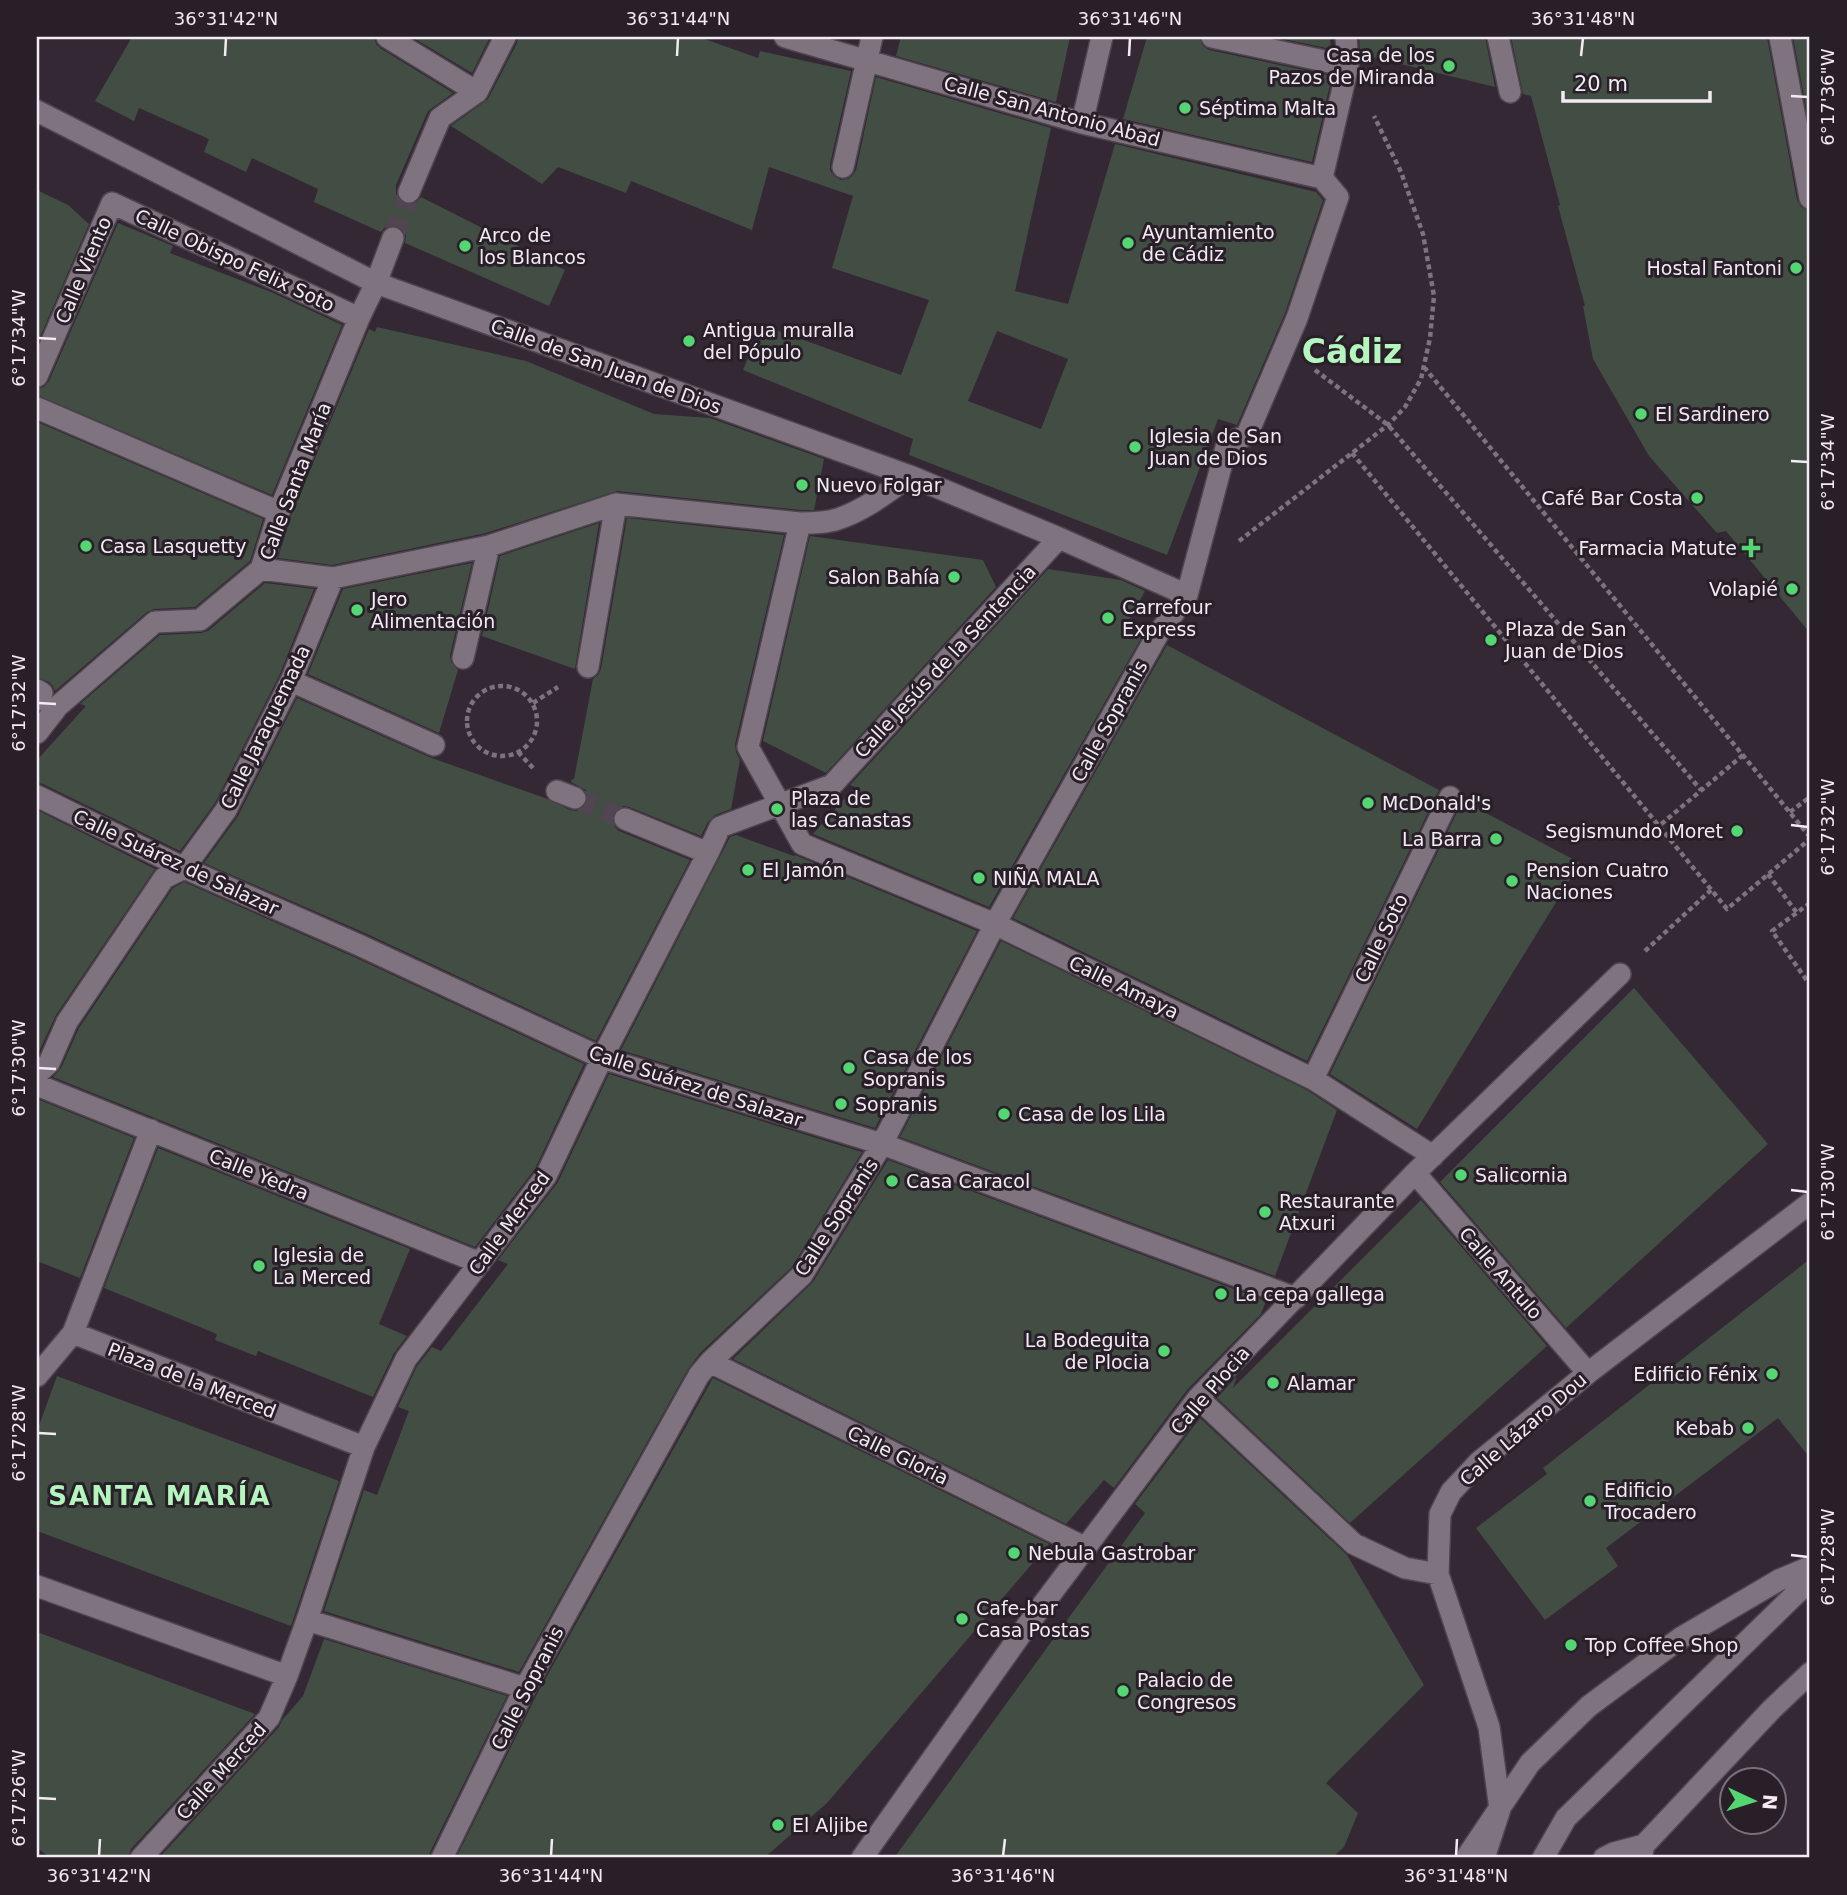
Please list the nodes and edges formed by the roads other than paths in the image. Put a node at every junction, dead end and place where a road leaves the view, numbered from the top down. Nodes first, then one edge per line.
1 (387, 37) edge
2 (505, 37) edge
3 (785, 37) edge
4 (872, 37) edge
5 (1102, 37) edge
6 (1212, 37) edge
7 (1498, 37) edge
8 (1780, 37) edge
9 (1347, 51) edge
10 (867, 59) junction
11 (477, 92) junction
12 (1510, 92) dead end
13 (37, 111) edge
14 (1082, 123) junction
15 (843, 167) dead end
16 (1322, 178) junction
17 (409, 192) tunnel mouth
18 (1810, 198) edge
19 (112, 203) joint
20 (393, 238) tunnel mouth
21 (376, 283) junction
22 (359, 318) junction
23 (37, 376) edge
24 (37, 408) edge
25 (910, 476) junction
26 (617, 504) junction
27 (279, 512) junction
28 (800, 523) junction
29 (1059, 538) junction
30 (489, 546) junction
31 (261, 569) junction
32 (333, 578) junction
33 (1187, 595) junction
34 (463, 658) dead end
35 (588, 667) dead end
36 (291, 681) junction
37 (37, 690) edge
38 (37, 699) edge
39 (58, 706) junction
40 (37, 733) edge
41 (434, 744) dead end
42 (37, 796) edge
43 (1450, 797) dead end
44 (780, 805) junction
45 (625, 819) tunnel mouth
46 (708, 853) junction
47 (184, 868) junction
48 (995, 924) junction
49 (1620, 974) road end
50 (602, 1058) junction
51 (37, 1074) edge
52 (1313, 1079) junction
53 (37, 1085) edge
54 (151, 1130) junction
55 (882, 1144) junction
56 (1433, 1156) junction
57 (1415, 1173) junction
58 (1804, 1208) edge
59 (480, 1264) junction
60 (1296, 1297) junction
61 (72, 1334) junction
62 (709, 1362) junction
63 (1588, 1373) junction
64 (37, 1376) edge
65 (1198, 1398) junction
66 (364, 1447) junction
67 (1086, 1548) junction
68 (1810, 1567) edge
69 (1438, 1573) junction
70 (1810, 1580) edge
71 (37, 1586) edge
72 (307, 1620) junction
73 (1810, 1673) edge
74 (287, 1676) junction
75 (525, 1688) junction
76 (1500, 1809) junction
77 (1642, 1852) edge
78 (141, 1858) edge
79 (442, 1858) edge
80 (862, 1858) edge
81 (1466, 1858) edge
82 (1484, 1858) edge
83 (1543, 1858) edge
84 (1604, 1858) edge

1 - 11 street
2 - 11 street
3 - 10 street, Calle San Antonio Abad
4 - 10 street
5 - 14 street
6 - 9 street
7 - 12 street
8 - 18 street
9 - 16 street
10 - 14 street, Calle San Antonio Abad
10 - 15 street
11 - 17 street
13 - 21 street, Calle de San Juan de Dios
14 - 16 street, Calle San Antonio Abad
16 - 33 street
19 - 22 street, Calle Obispo Felix Soto
19 - 23 street, Calle Viento
20 - 21 street, Calle Santa María
21 - 22 street, Calle Santa María
21 - 25 street, Calle de San Juan de Dios
22 - 27 street, Calle Santa María
24 - 27 street
25 - 28 street
25 - 29 street, Calle de San Juan de Dios
26 - 28 street
26 - 30 street
26 - 35 street
27 - 31 street, Calle Santa María
28 - 44 street
29 - 33 street, Calle de San Juan de Dios
29 - 44 street, Calle Jesús de la Sentencia
30 - 32 street
30 - 34 street
31 - 32 street
31 - 39 street, Calle Santa María
32 - 36 street, Calle Jaraquemada
33 - 48 street, Calle Sopranis
36 - 41 street
36 - 47 street, Calle Jaraquemada
37 - 38 street
38 - 39 street
39 - 40 street, Calle Santa María
42 - 47 street, Calle Suárez de Salazar
43 - 52 street, Calle Soto
44 - 46 street, Calle Merced
44 - 48 street, Calle Amaya
45 - 46 street
46 - 50 street, Calle Merced
47 - 50 street, Calle Suárez de Salazar
47 - 51 street, Calle Jaraquemada
48 - 52 street, Calle Amaya
48 - 55 street, Calle Sopranis
49 - 56 street, Calle Plocia
50 - 55 street, Calle Suárez de Salazar
50 - 59 street, Calle Merced
52 - 56 street, Calle Amaya
53 - 54 street, Calle Yedra
54 - 59 street, Calle Yedra
54 - 61 street
55 - 60 street, Calle Suárez de Salazar
55 - 62 street, Calle Sopranis
56 - 57 street, Calle Plocia
57 - 60 street, Calle Plocia
57 - 63 street, Calle Antulo
58 - 63 street, Calle Lázaro Dou
59 - 66 street, Calle Merced
60 - 65 street, Calle Plocia
61 - 64 street
61 - 66 street, Plaza de la Merced
62 - 67 street, Calle Gloria
62 - 75 street, Calle Sopranis
63 - 69 street, Calle Lázaro Dou
65 - 67 street, Calle Plocia
65 - 69 street
66 - 72 street, Calle Merced
67 - 80 street, Calle Plocia
68 - 76 street
69 - 76 street, Calle Lázaro Dou
70 - 83 street
71 - 74 street
72 - 74 street
72 - 75 street
73 - 77 street
74 - 78 street, Calle Merced
75 - 79 street, Calle Sopranis
76 - 81 street
76 - 82 street, Calle Lázaro Dou
77 - 84 street

